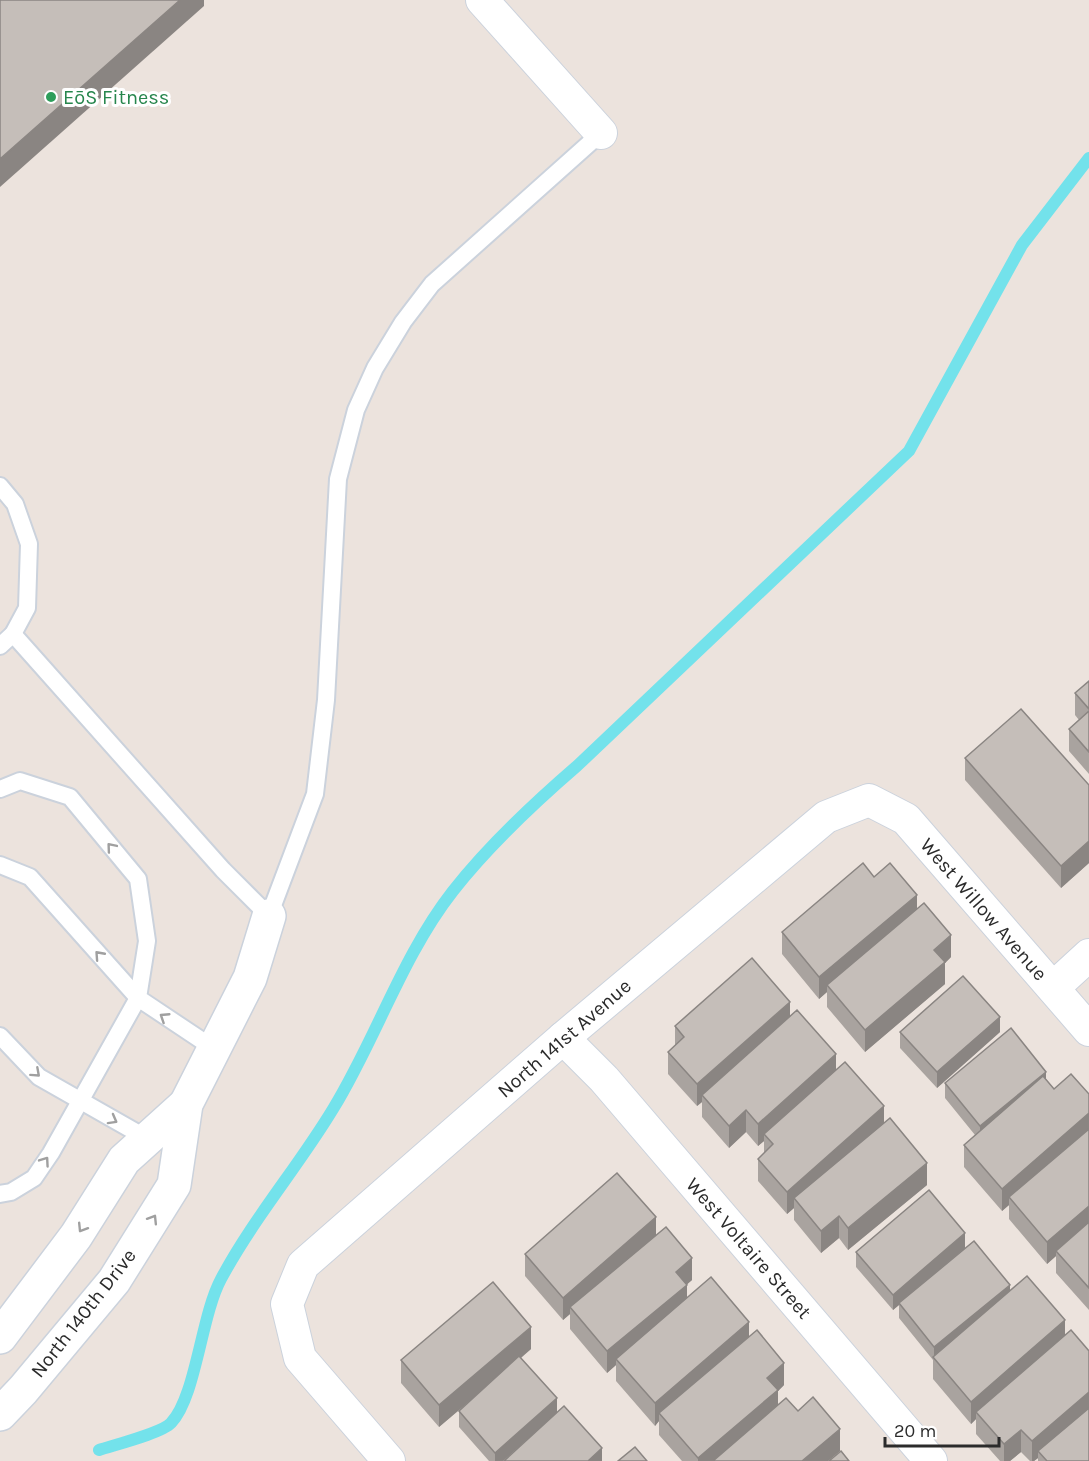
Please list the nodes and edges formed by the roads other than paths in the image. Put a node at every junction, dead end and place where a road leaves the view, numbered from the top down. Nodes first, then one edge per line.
1 (482, 0) edge
2 (600, 133) joint
3 (0, 486) edge
4 (14, 634) junction
5 (0, 646) edge
6 (0, 789) edge
7 (869, 800) joint
8 (0, 865) edge
9 (268, 916) junction
10 (1089, 955) edge
11 (1053, 988) junction
12 (138, 998) junction
13 (1089, 1030) edge
14 (0, 1036) edge
15 (563, 1038) junction
16 (213, 1048) junction
17 (79, 1101) junction
18 (186, 1104) junction
19 (148, 1139) junction
20 (0, 1194) edge
21 (0, 1337) edge
22 (0, 1413) edge
23 (389, 1461) edge
24 (931, 1461) edge

1 - 2 street
2 - 9 lane
3 - 4 lane
4 - 5 lane
4 - 9 lane
12 -> 6 lane
7 - 11 street, West Willow Avenue
7 - 15 street, North 141st Avenue
12 -> 8 lane
9 - 16 street, North 140th Drive
10 - 11 street
11 - 13 street, West Willow Avenue
16 -> 12 lane
12 - 17 lane
14 -> 17 lane
15 - 23 street, North 141st Avenue
15 - 24 street, West Voltaire Street
16 - 18 street, North 140th Drive
17 -> 19 lane
20 -> 17 lane
18 - 19 street, North 140th Drive
22 -> 18 street, North 140th Drive
19 -> 21 street, North 140th Drive

